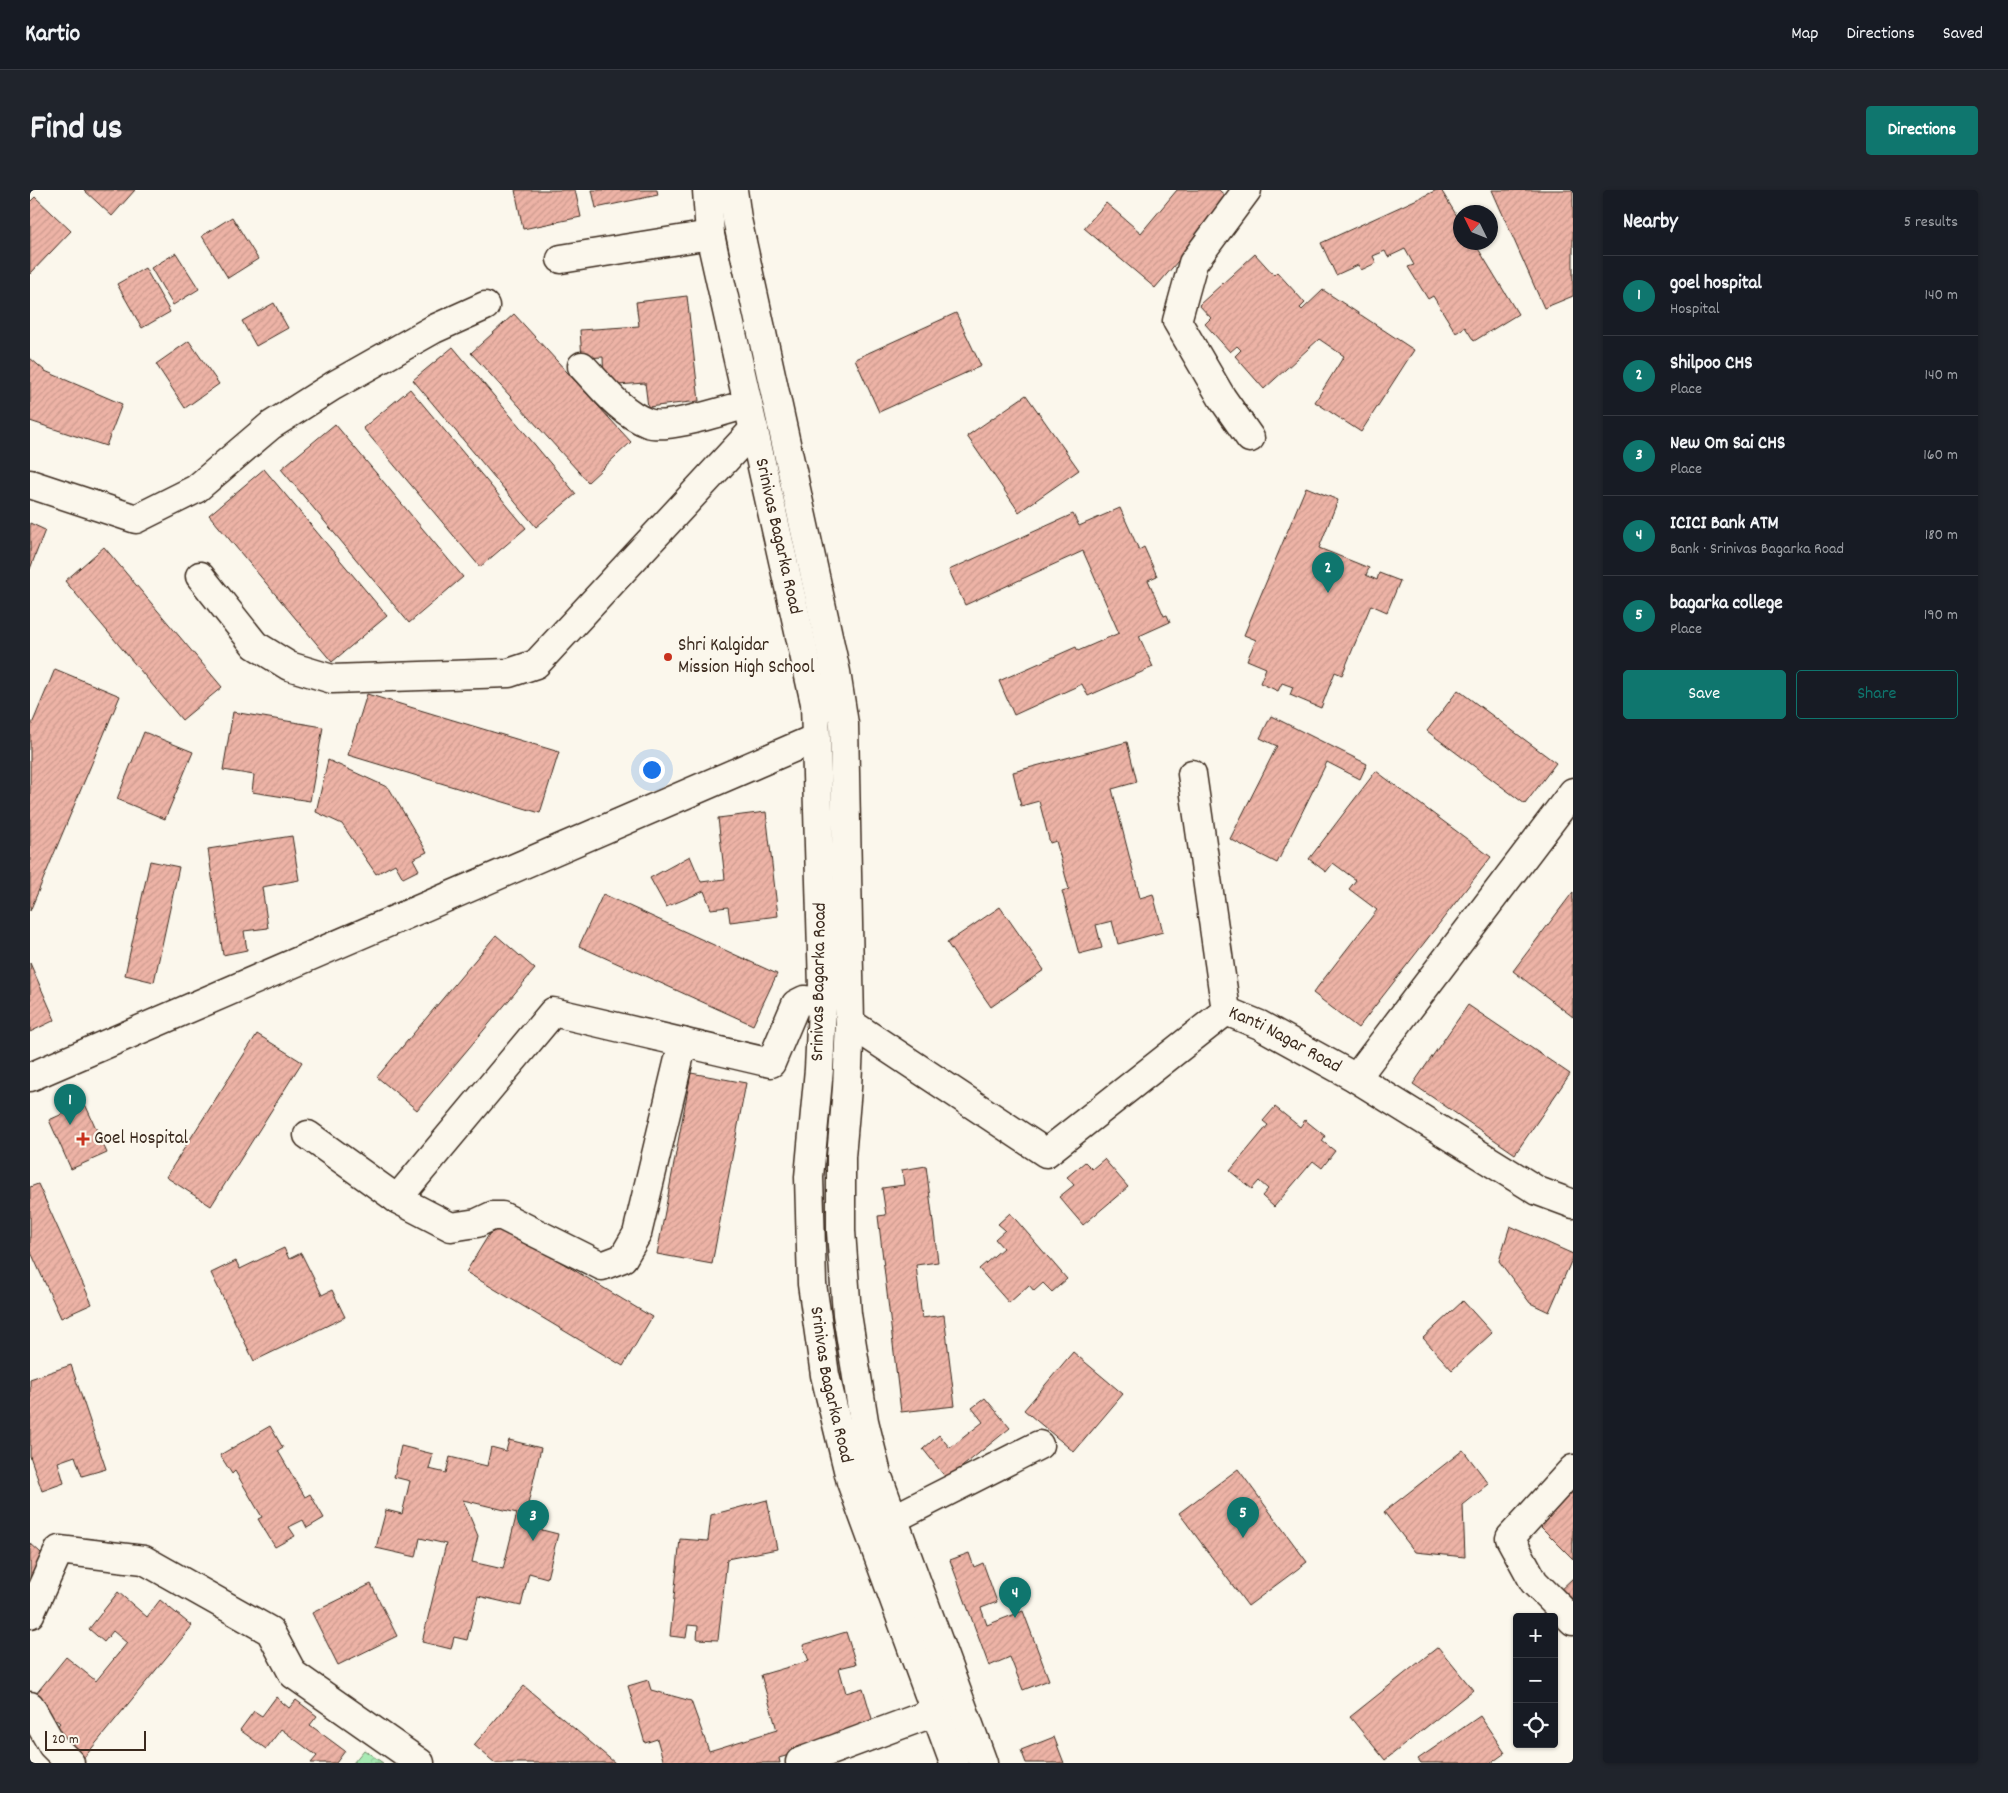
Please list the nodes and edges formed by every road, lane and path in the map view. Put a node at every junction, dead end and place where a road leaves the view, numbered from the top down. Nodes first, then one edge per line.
1 (707, 190) edge
2 (733, 190) edge
3 (1247, 190) edge
4 (710, 235) junction
5 (561, 259) dead end
6 (484, 306) dead end
7 (582, 366) dead end
8 (751, 417) junction
9 (1250, 438) dead end
10 (30, 484) edge
11 (200, 576) dead end
12 (816, 738) junction
13 (1192, 774) dead end
14 (1573, 792) edge
15 (823, 1002) junction
16 (1226, 1011) junction
17 (850, 1023) junction
18 (683, 1042) junction
19 (30, 1077) edge
20 (1356, 1078) junction
21 (308, 1134) dead end
22 (397, 1199) junction
23 (1573, 1204) edge
24 (1039, 1445) dead end
25 (1573, 1469) edge
26 (877, 1474) junction
27 (851, 1482) junction
28 (893, 1519) junction
29 (30, 1614) edge
30 (1573, 1621) edge
31 (30, 1706) edge
32 (936, 1712) junction
33 (800, 1762) edge
34 (70, 1763) edge
35 (420, 1763) edge
36 (954, 1763) edge
37 (983, 1763) edge

1 - 4 street, Srinivas Bagarka Road
2 - 17 street, Srinivas Bagarka Road
3 - 9 street
4 - 5 street
4 - 8 street, Srinivas Bagarka Road
6 - 10 street
7 - 8 street
8 - 11 street
8 - 12 street, Srinivas Bagarka Road
12 - 15 street, Srinivas Bagarka Road
12 - 19 street
13 - 16 street
14 - 20 street, Kanti Nagar Road
15 - 18 street
15 - 27 street, Srinivas Bagarka Road
16 - 17 street, Kanti Nagar Road
16 - 20 street, Kanti Nagar Road
17 - 26 street, Srinivas Bagarka Road
18 - 22 street
18 - 22 street
20 - 23 street
21 - 22 street
24 - 28 street
25 - 30 street
26 - 27 street
26 - 28 street, Srinivas Bagarka Road
27 - 32 street, Srinivas Bagarka Road
28 - 37 street, Srinivas Bagarka Road
29 - 35 street
31 - 34 street
32 - 33 street
32 - 36 street, Srinivas Bagarka Road

